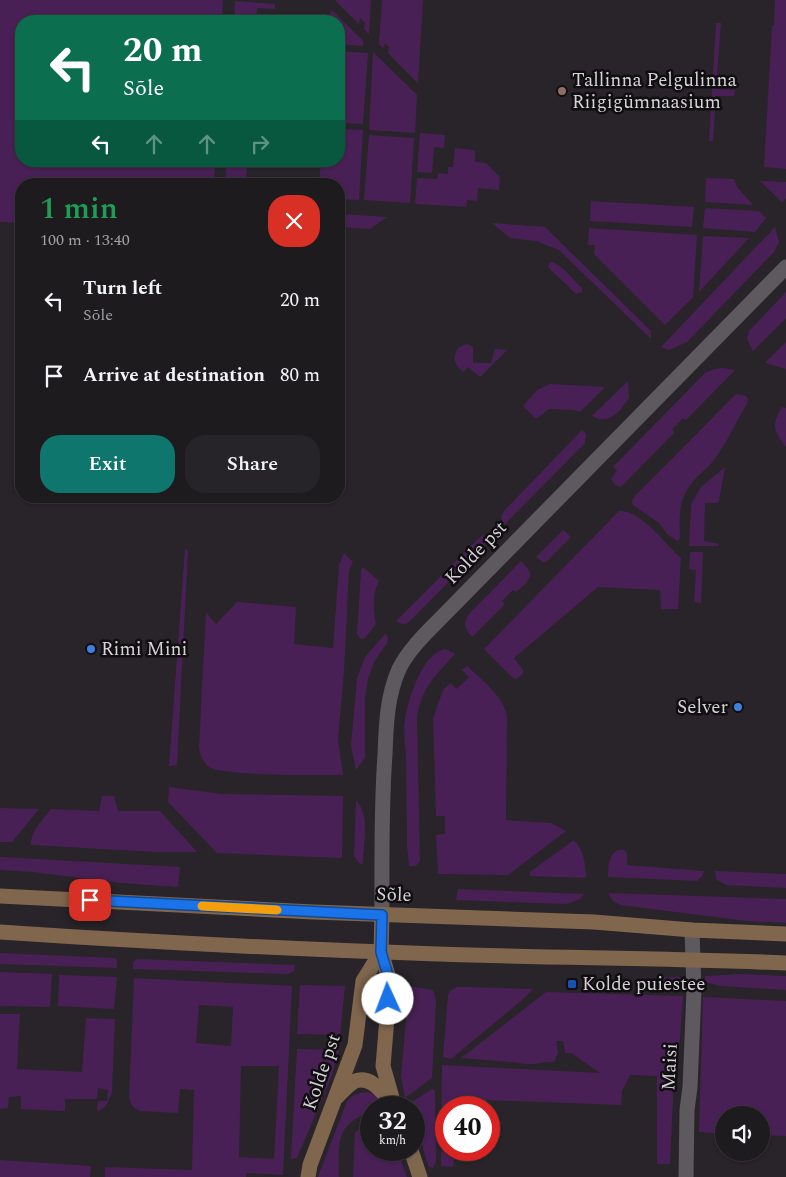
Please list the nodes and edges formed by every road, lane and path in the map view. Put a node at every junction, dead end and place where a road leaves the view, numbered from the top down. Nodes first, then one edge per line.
1 (786, 267) edge
2 (0, 896) edge
3 (382, 915) junction
4 (692, 930) junction
5 (0, 932) edge
6 (786, 934) edge
7 (381, 952) junction
8 (693, 959) junction
9 (786, 963) edge
10 (385, 1096) edge
11 (392, 1096) edge
12 (335, 1099) junction
13 (415, 1161) edge
14 (308, 1177) edge
15 (420, 1177) edge
16 (686, 1177) edge

1 - 3 street, Kolde pst
2 - 3 main road, Sõle
3 - 4 main road, Sõle
3 - 7 main road, Kolde pst
4 - 6 main road, Sõle
4 - 8 street, Maisi
5 - 7 main road
7 - 8 main road
7 - 11 main road, Kolde pst
7 - 12 main road, Kolde pst
8 - 9 main road
8 - 16 street, Maisi
10 - 12 main road
12 - 14 main road, Kolde pst
13 - 15 main road

